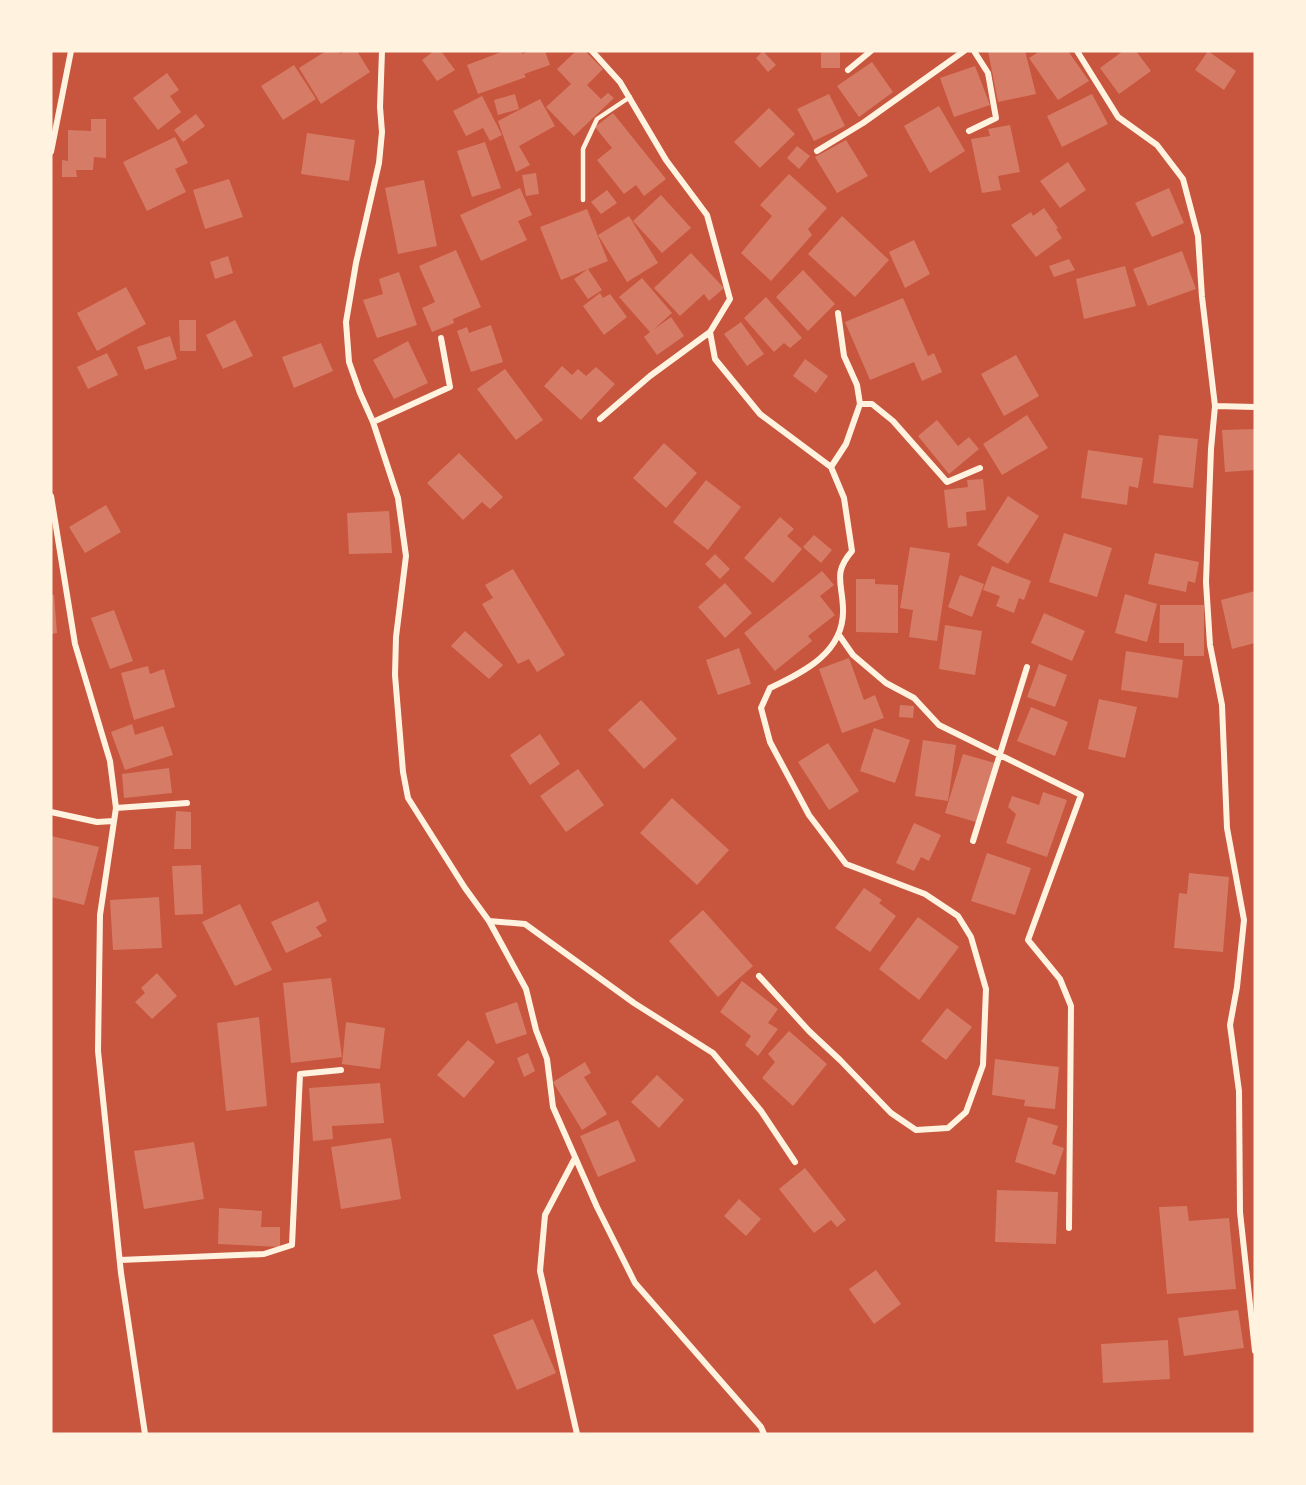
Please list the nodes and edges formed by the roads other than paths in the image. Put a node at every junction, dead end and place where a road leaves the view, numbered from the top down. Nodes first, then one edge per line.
1 (71, 51) edge
2 (382, 51) edge
3 (592, 51) edge
4 (871, 51) edge
5 (964, 51) edge
6 (974, 51) edge
7 (1077, 51) edge
8 (848, 70) dead end
9 (630, 97) junction
10 (969, 131) dead end
11 (817, 151) dead end
12 (51, 152) edge
13 (583, 200) dead end
14 (838, 313) dead end
15 (710, 332) junction
16 (441, 338) dead end
17 (860, 404) junction
18 (1215, 406) junction
19 (1255, 407) edge
20 (600, 419) dead end
21 (373, 422) junction
22 (831, 467) junction
23 (980, 468) dead end
24 (51, 496) edge
25 (839, 635) junction
26 (1027, 667) dead end
27 (1002, 755) junction
28 (187, 803) dead end
29 (116, 808) junction
30 (51, 812) edge
31 (114, 821) junction
32 (973, 841) dead end
33 (489, 921) junction
34 (759, 976) dead end
35 (341, 1070) dead end
36 (575, 1158) junction
37 (795, 1162) dead end
38 (1069, 1228) dead end
39 (120, 1260) junction
40 (1255, 1351) edge
41 (145, 1434) edge
42 (577, 1434) edge
43 (764, 1434) edge

1 - 12 street
2 - 21 street
3 - 9 street
4 - 8 street
5 - 11 street
6 - 10 street
7 - 18 street
9 - 13 lane
9 - 15 street
14 - 17 street
15 - 20 street
15 - 22 street
16 - 21 street
17 - 22 street
17 - 23 street
18 - 19 street
18 - 40 street
21 - 33 street
22 - 25 street
24 - 29 street
25 - 27 street
25 - 34 street
26 - 27 street
27 - 32 street
27 - 38 street
28 - 29 street
29 - 31 street
30 - 31 street
31 - 39 street
33 - 36 street
33 - 37 street
35 - 39 street
36 - 42 street
36 - 43 street
39 - 41 street

